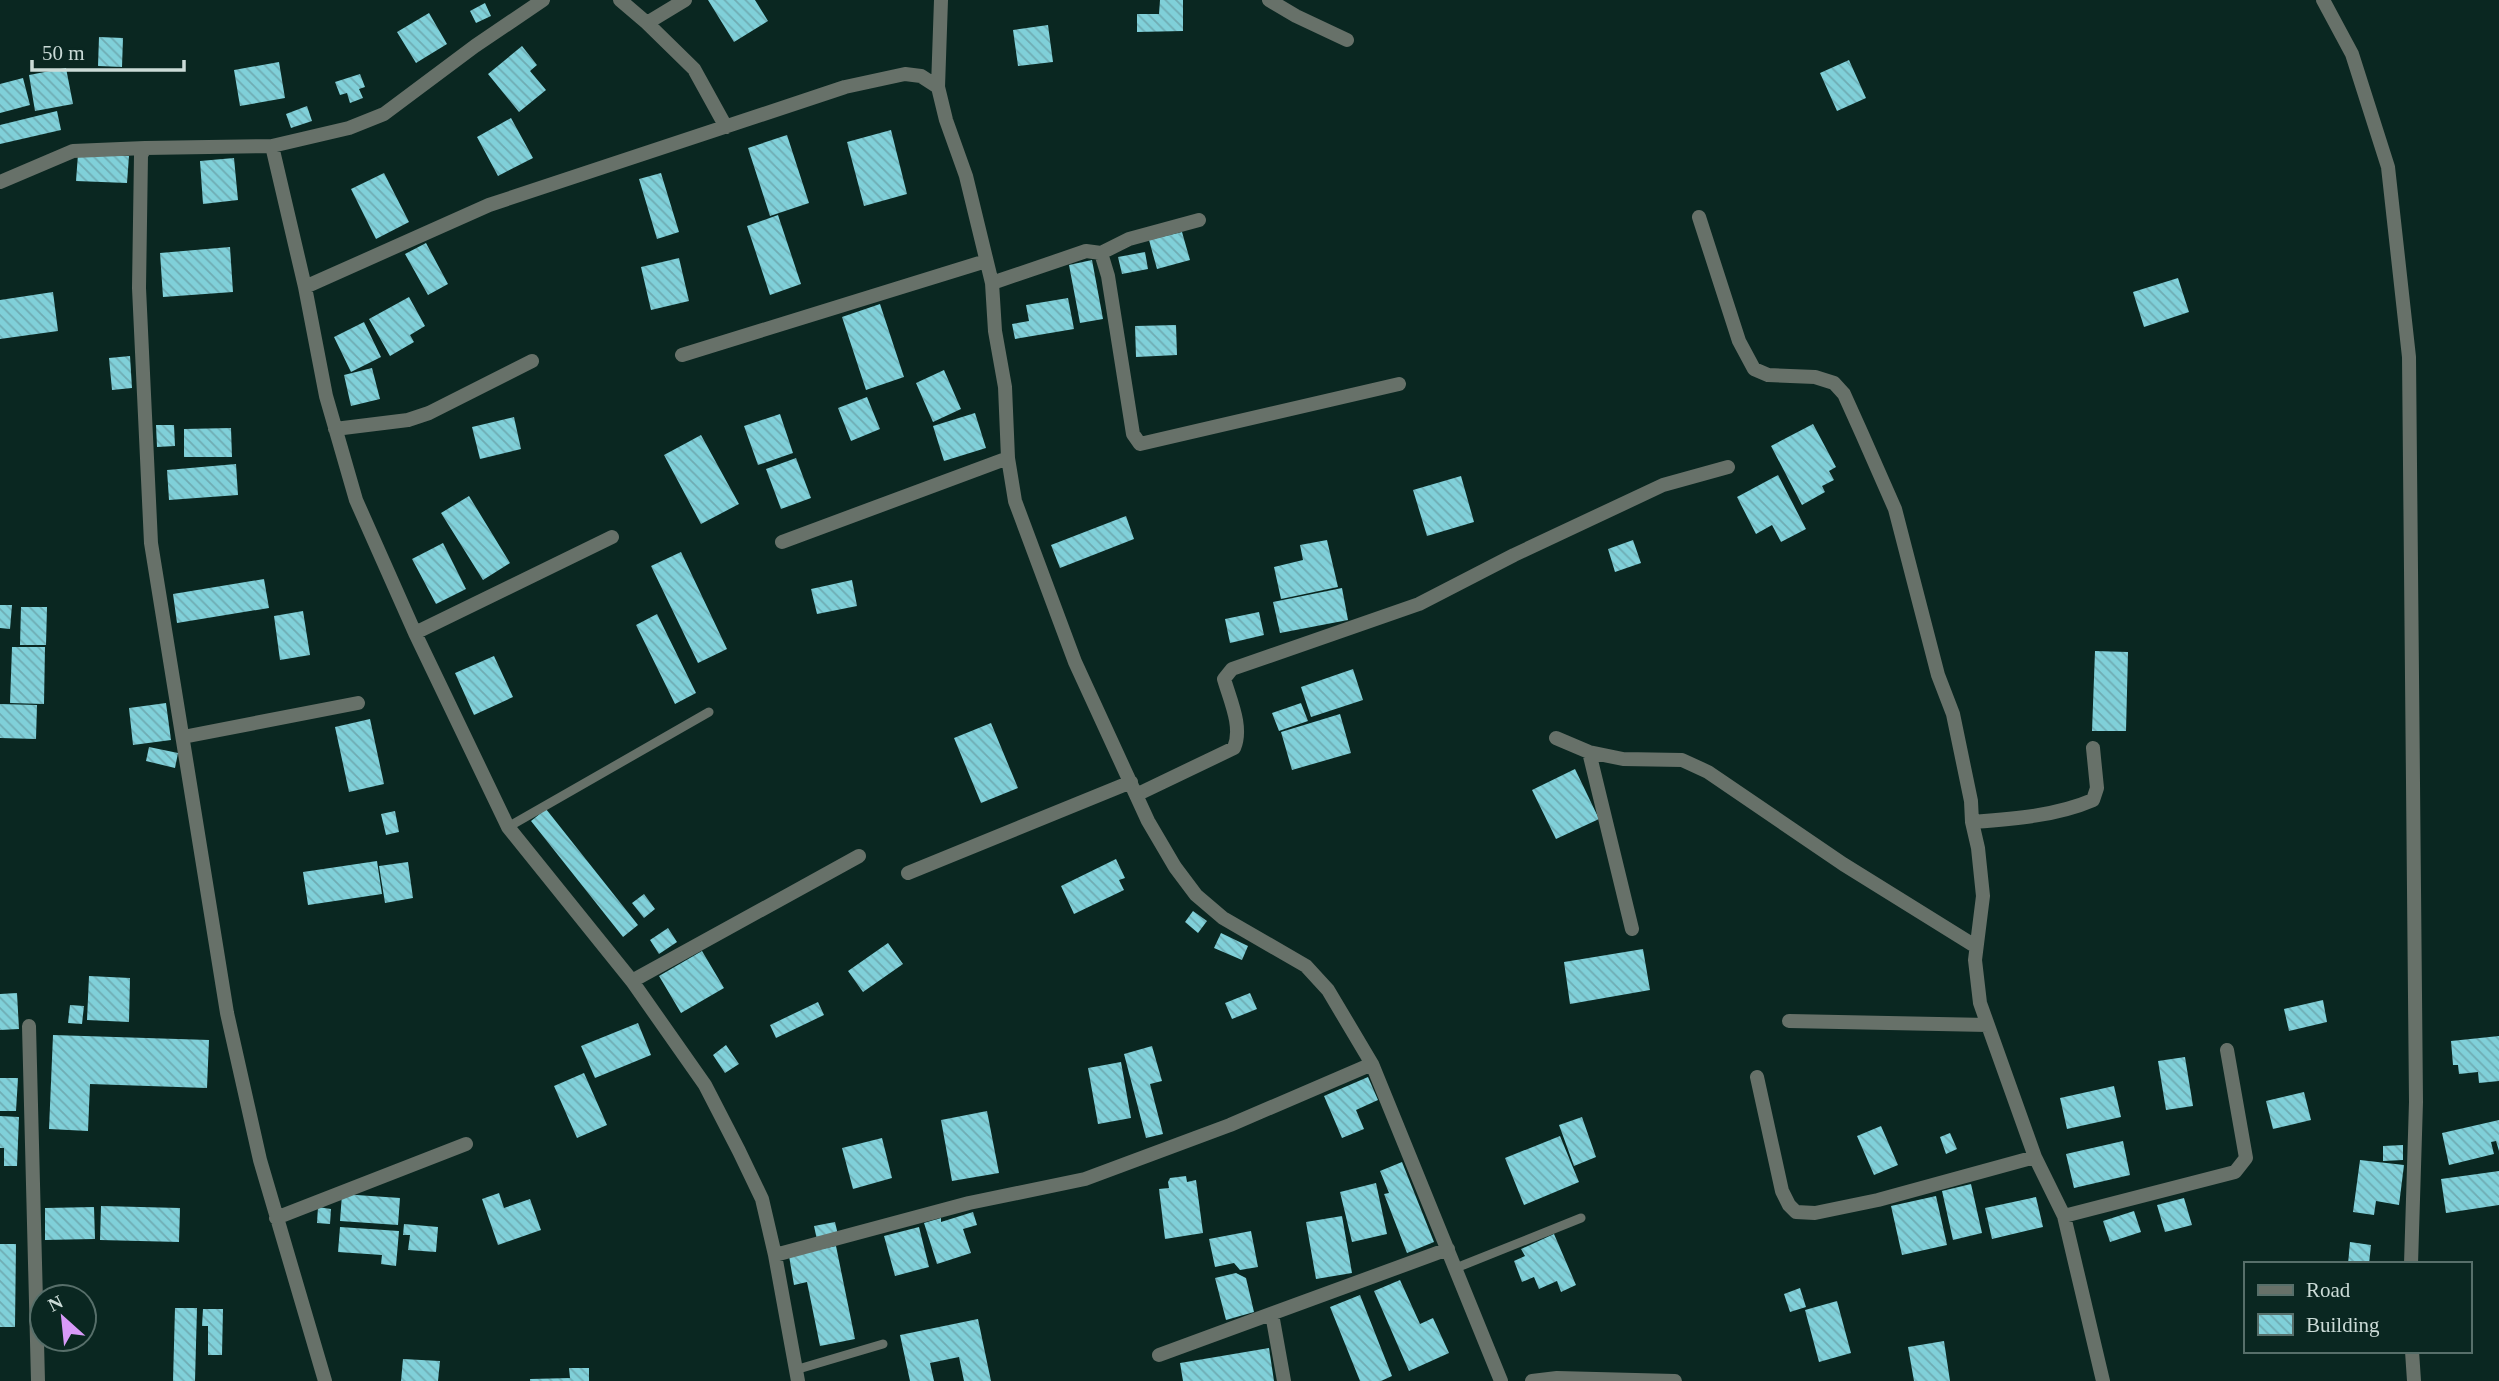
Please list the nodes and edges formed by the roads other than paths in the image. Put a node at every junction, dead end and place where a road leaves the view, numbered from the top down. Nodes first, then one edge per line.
1 (543, 0) edge
2 (620, 0) edge
3 (685, 0) edge
4 (941, 0) edge
5 (1269, 0) edge
6 (2323, 0) edge
7 (647, 23) junction
8 (1347, 40) dead end
9 (937, 87) junction
10 (726, 127) junction
11 (272, 146) junction
12 (145, 148) junction
13 (0, 182) edge
14 (1699, 217) dead end
15 (1199, 220) dead end
16 (1101, 253) junction
17 (986, 261) junction
18 (992, 283) junction
19 (305, 287) junction
20 (682, 355) dead end
21 (532, 361) dead end
22 (1399, 384) dead end
23 (335, 429) junction
24 (1008, 458) junction
25 (1728, 467) dead end
26 (612, 537) dead end
27 (782, 542) dead end
28 (415, 633) junction
29 (358, 703) dead end
30 (709, 712) dead end
31 (183, 737) junction
32 (1556, 738) dead end
33 (2093, 748) dead end
34 (1589, 752) junction
35 (1134, 789) junction
36 (1972, 822) junction
37 (508, 827) junction
38 (859, 856) dead end
39 (908, 873) dead end
40 (1632, 929) dead end
41 (1975, 946) junction
42 (632, 981) junction
43 (1789, 1021) dead end
44 (1988, 1025) junction
45 (29, 1026) dead end
46 (2227, 1050) dead end
47 (1372, 1064) junction
48 (1757, 1077) dead end
49 (466, 1144) dead end
50 (2035, 1157) junction
51 (2064, 1216) junction
52 (276, 1218) junction
53 (1581, 1218) dead end
54 (1448, 1249) junction
55 (775, 1255) junction
56 (2411, 1262) edge
57 (1456, 1268) junction
58 (1272, 1314) junction
59 (883, 1343) dead end
60 (2412, 1353) edge
61 (1159, 1355) dead end
62 (796, 1376) edge
63 (38, 1381) edge
64 (325, 1381) edge
65 (1284, 1381) edge
66 (1501, 1381) edge
67 (1532, 1381) edge
68 (1675, 1381) edge
69 (2103, 1381) edge
70 (2414, 1381) edge

1 - 11 street
2 - 7 street
3 - 7 street
4 - 9 street
5 - 8 street
6 - 56 street
7 - 10 street
9 - 10 street
9 - 17 street
10 - 19 street
11 - 12 street
11 - 19 street
12 - 13 street
12 - 31 street
14 - 36 street
15 - 16 street
16 - 18 street
16 - 22 street
17 - 18 street
17 - 20 street
18 - 24 street
19 - 23 street
21 - 23 street
23 - 28 street
24 - 27 street
24 - 35 street
25 - 35 street
26 - 28 street
28 - 37 street
29 - 31 street
30 - 37 lane
31 - 52 street
32 - 34 street
33 - 36 street
34 - 40 street
34 - 41 street
35 - 39 street
35 - 47 street
36 - 41 street
37 - 42 street
38 - 42 street
41 - 44 street
42 - 55 street
43 - 44 street
44 - 50 street
45 - 63 street
46 - 51 street
47 - 54 street
47 - 55 street
48 - 50 street
49 - 52 street
50 - 51 street
51 - 69 street
52 - 64 street
53 - 57 lane
54 - 57 street
54 - 58 street
55 - 62 street
57 - 66 street
58 - 61 street
58 - 65 street
59 - 62 lane
60 - 70 street
67 - 68 street

